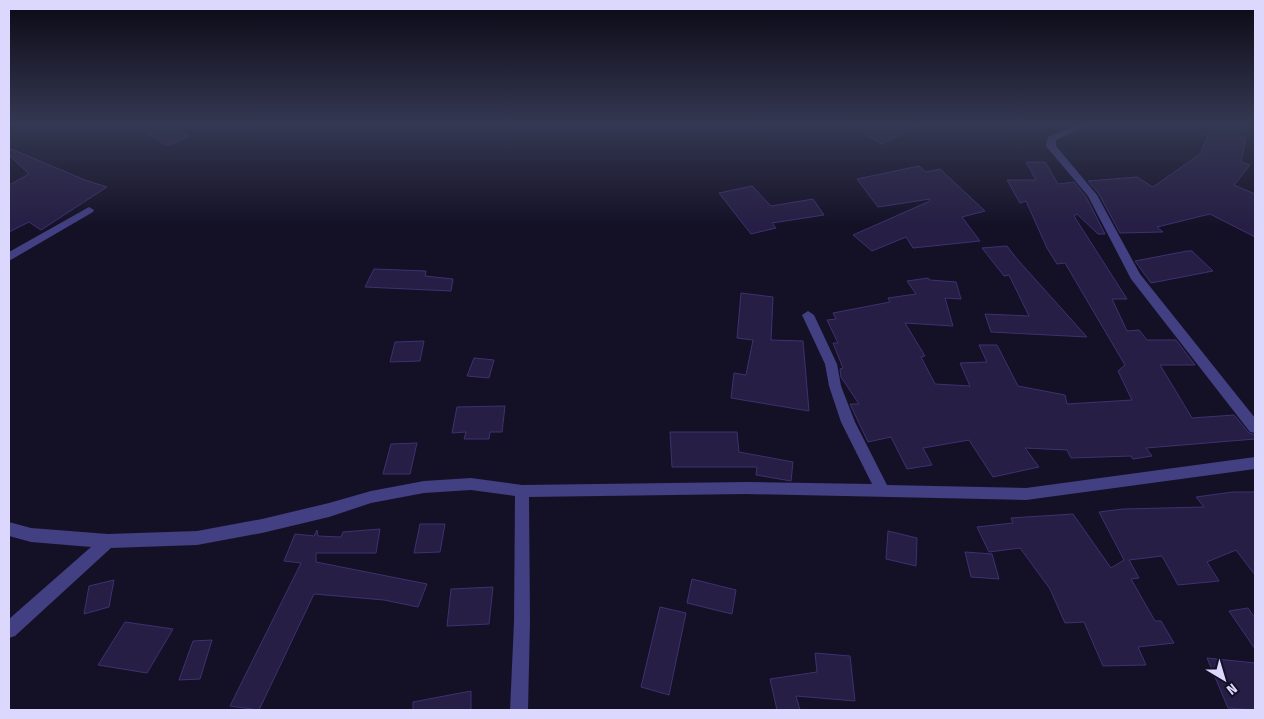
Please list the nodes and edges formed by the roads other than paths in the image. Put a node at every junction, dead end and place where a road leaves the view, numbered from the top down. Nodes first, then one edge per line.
1 (1062, 159) edge
2 (89, 210) dead end
3 (9, 257) edge
4 (808, 314) dead end
5 (1255, 428) edge
6 (1255, 463) edge
7 (522, 491) junction
8 (884, 492) junction
9 (9, 529) edge
10 (108, 541) junction
11 (9, 630) edge
12 (518, 710) edge

1 - 5 street
2 - 3 street
4 - 8 street
6 - 8 street
7 - 8 street
7 - 10 street
7 - 12 street
9 - 10 street
10 - 11 street

